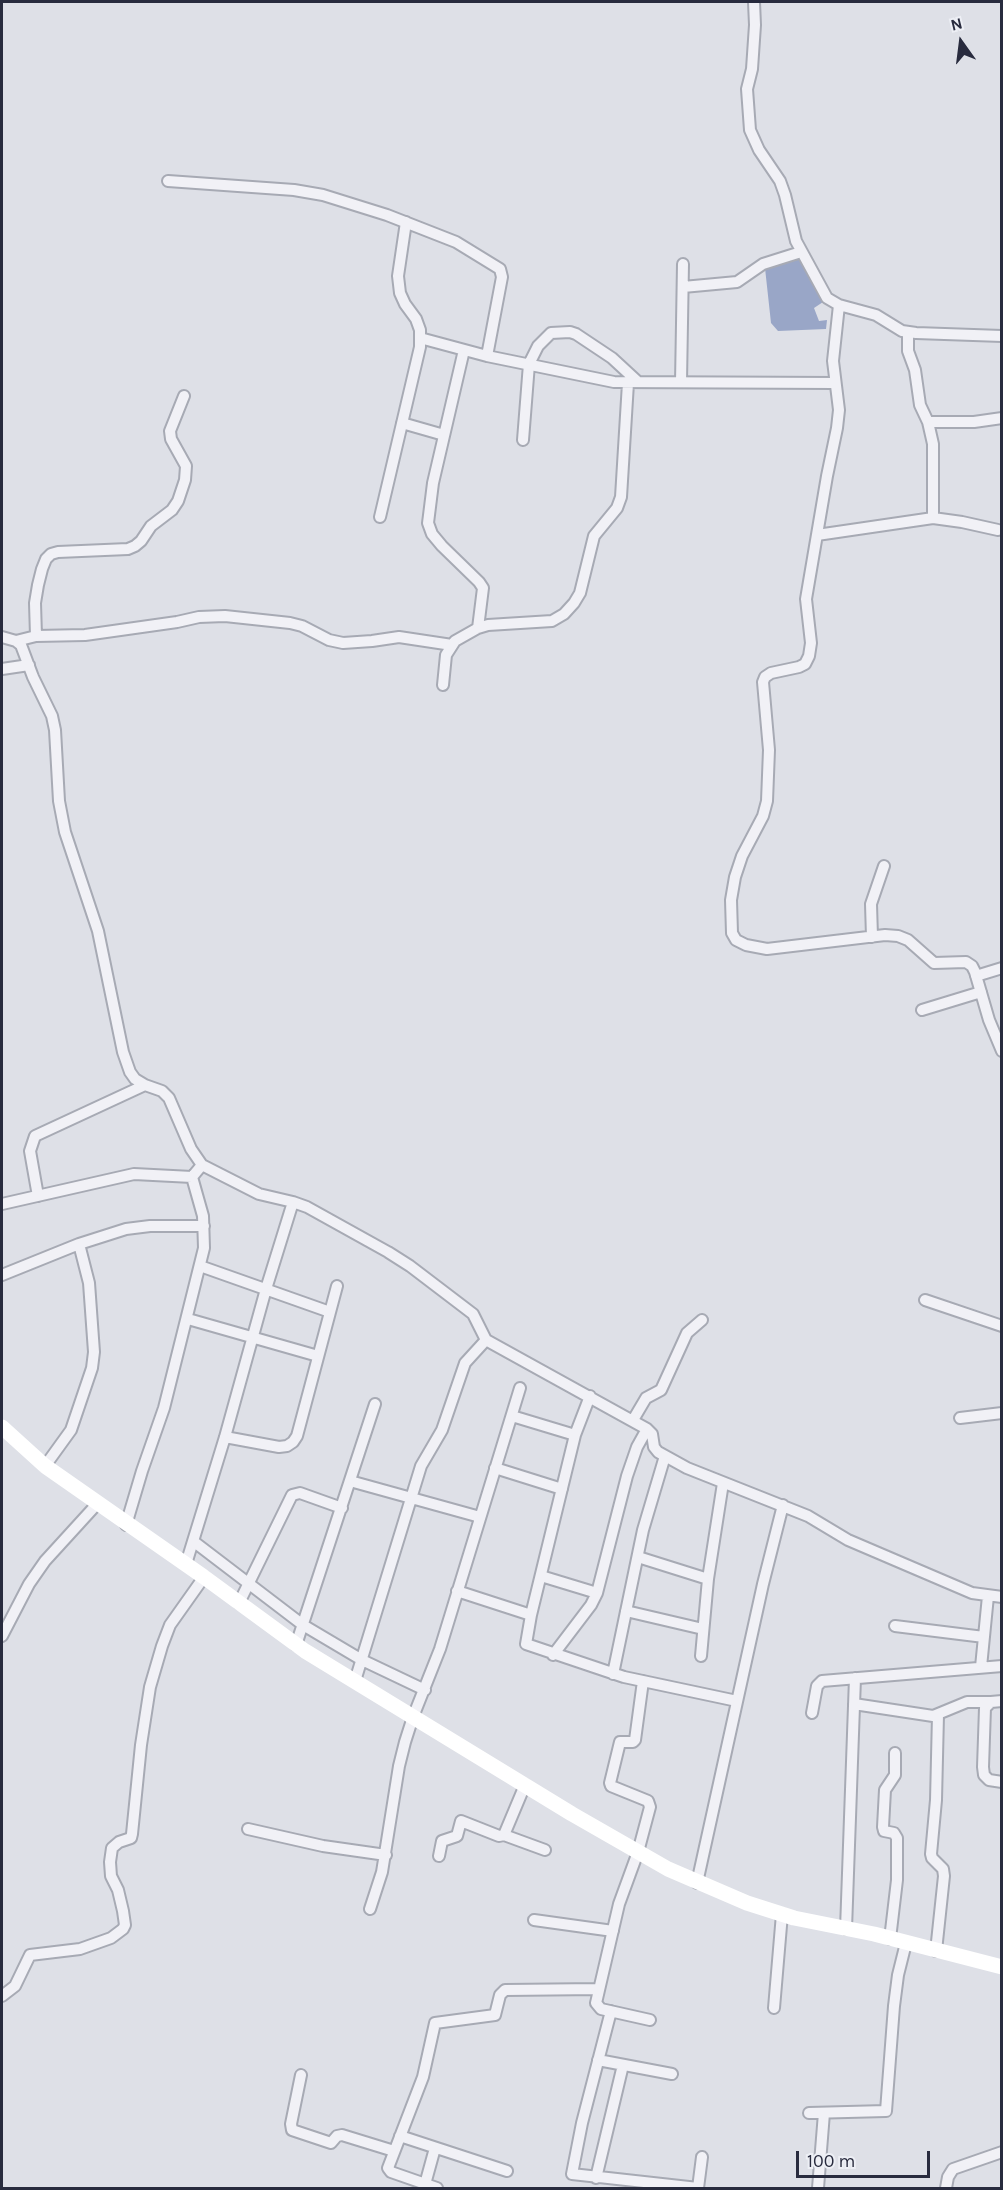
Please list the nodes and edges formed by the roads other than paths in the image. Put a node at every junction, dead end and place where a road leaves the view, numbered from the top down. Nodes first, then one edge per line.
1 (754, 2) edge
2 (168, 181) dead end
3 (406, 222) junction
4 (801, 252) junction
5 (683, 264) dead end
6 (683, 287) junction
7 (839, 305) junction
8 (908, 332) junction
9 (1002, 336) edge
10 (420, 338) junction
11 (464, 350) junction
12 (487, 356) junction
13 (529, 364) junction
14 (681, 382) junction
15 (633, 383) junction
16 (835, 383) junction
17 (184, 396) dead end
18 (1002, 418) edge
19 (928, 422) junction
20 (402, 423) junction
21 (444, 435) junction
22 (523, 440) dead end
23 (380, 517) dead end
24 (933, 518) junction
25 (998, 530) dead end
26 (817, 535) junction
27 (478, 628) junction
28 (36, 636) junction
29 (2, 637) edge
30 (16, 641) junction
31 (452, 645) junction
32 (29, 665) junction
33 (2, 669) edge
34 (442, 684) dead end
35 (884, 866) dead end
36 (872, 936) junction
37 (1002, 968) edge
38 (976, 976) junction
39 (981, 992) junction
40 (922, 1010) dead end
41 (1002, 1051) edge
42 (145, 1085) junction
43 (202, 1165) junction
44 (192, 1177) junction
45 (38, 1196) junction
46 (293, 1202) junction
47 (2, 1204) edge
48 (204, 1226) junction
49 (79, 1244) junction
50 (200, 1266) junction
51 (2, 1275) edge
52 (337, 1286) dead end
53 (266, 1289) junction
54 (926, 1300) dead end
55 (330, 1312) junction
56 (188, 1319) junction
57 (702, 1320) dead end
58 (1002, 1326) edge
59 (252, 1338) junction
60 (486, 1340) junction
61 (318, 1356) junction
62 (520, 1388) dead end
63 (590, 1396) junction
64 (375, 1404) dead end
65 (1002, 1413) edge
66 (512, 1416) junction
67 (960, 1418) dead end
68 (633, 1420) junction
69 (2, 1427) edge
70 (647, 1429) junction
71 (575, 1435) junction
72 (225, 1437) junction
73 (665, 1456) junction
74 (45, 1466) junction
75 (495, 1468) junction
76 (351, 1481) junction
77 (723, 1483) junction
78 (562, 1489) junction
79 (412, 1497) junction
80 (97, 1504) junction
81 (783, 1505) junction
82 (342, 1508) junction
83 (480, 1516) junction
84 (126, 1524) junction
85 (193, 1541) junction
86 (638, 1557) junction
87 (186, 1564) junction
88 (540, 1576) junction
89 (204, 1577) junction
90 (708, 1579) junction
91 (248, 1585) junction
92 (457, 1591) junction
93 (597, 1593) junction
94 (988, 1596) junction
95 (1002, 1597) edge
96 (239, 1603) junction
97 (626, 1611) junction
98 (531, 1615) junction
99 (303, 1625) junction
100 (895, 1626) dead end
101 (704, 1629) junction
102 (2, 1636) edge
103 (984, 1637) junction
104 (296, 1645) junction
105 (553, 1655) junction
106 (701, 1656) dead end
107 (362, 1660) junction
108 (1002, 1666) edge
109 (981, 1667) junction
110 (613, 1674) junction
111 (855, 1678) junction
112 (355, 1681) junction
113 (643, 1681) junction
114 (425, 1690) junction
115 (737, 1701) junction
116 (996, 1702) edge
117 (854, 1704) junction
118 (812, 1713) dead end
119 (938, 1715) junction
120 (413, 1717) junction
121 (895, 1754) dead end
122 (1002, 1782) edge
123 (525, 1785) junction
124 (248, 1829) dead end
125 (504, 1835) junction
126 (545, 1850) dead end
127 (638, 1852) junction
128 (386, 1855) junction
129 (439, 1856) dead end
130 (698, 1883) junction
131 (370, 1909) dead end
132 (782, 1914) junction
133 (534, 1920) dead end
134 (846, 1929) junction
135 (613, 1931) junction
136 (890, 1939) junction
137 (906, 1943) junction
138 (936, 1951) junction
139 (1002, 1966) edge
140 (599, 1989) junction
141 (2, 1996) edge
142 (774, 2008) dead end
143 (611, 2011) junction
144 (650, 2020) dead end
145 (598, 2060) junction
146 (623, 2065) junction
147 (672, 2074) dead end
148 (302, 2075) dead end
149 (808, 2113) dead end
150 (824, 2113) junction
151 (400, 2136) junction
152 (435, 2148) junction
153 (394, 2151) junction
154 (1002, 2152) edge
155 (702, 2157) dead end
156 (507, 2171) dead end
157 (596, 2178) junction
158 (618, 2184) edge
159 (425, 2186) edge
160 (437, 2188) edge
161 (698, 2188) edge
162 (818, 2188) edge
163 (946, 2188) edge

1 - 4 street
2 - 3 street
3 - 10 street
3 - 12 street
4 - 6 street
4 - 7 street
5 - 6 street
6 - 14 street
7 - 8 street
7 - 16 street
8 - 9 street
8 - 19 street
10 - 11 street
10 - 20 street
11 - 12 street
11 - 21 street
12 - 13 street
13 - 15 street
13 - 15 street
13 - 22 street
14 - 15 street
14 - 16 street
15 - 27 street
16 - 26 street
17 - 28 street
18 - 19 street
19 - 24 street
20 - 21 street
20 - 23 street
21 - 27 street
24 - 25 street
24 - 26 street
26 - 36 street
27 - 31 street
28 - 30 street
28 - 31 street
29 - 30 street
30 - 32 street
31 - 34 street
32 - 33 street
32 - 42 street
35 - 36 street
36 - 38 street
37 - 38 street
38 - 39 street
39 - 40 street
39 - 41 street
42 - 43 street
42 - 45 street
43 - 44 street
43 - 46 street
44 - 45 street
44 - 48 street
45 - 47 street
46 - 53 street
46 - 60 street
48 - 49 street
48 - 50 street
49 - 51 street
49 - 74 street
50 - 53 street
50 - 56 street
52 - 55 street
53 - 55 street
53 - 59 street
54 - 58 street
55 - 61 street
56 - 59 street
56 - 84 street
57 - 68 street
59 - 61 street
59 - 72 street
60 - 63 street
60 - 79 street
61 - 72 street
62 - 66 street
63 - 68 street
63 - 71 street
64 - 76 street
65 - 67 street
66 - 71 street
66 - 75 street
68 - 70 street
69 - 74 street
70 - 73 street
70 - 93 street
71 - 78 street
72 - 85 street
73 - 77 street
73 - 86 street
74 - 80 street
75 - 78 street
75 - 83 street
76 - 79 street
76 - 82 street
77 - 81 street
77 - 90 street
78 - 88 street
79 - 83 street
79 - 107 street
80 - 84 street
80 - 102 street
81 - 94 street
81 - 115 street
82 - 91 street
82 - 99 street
83 - 92 street
84 - 87 street
85 - 87 street
85 - 91 street
86 - 90 street
86 - 97 street
87 - 89 street
88 - 93 street
88 - 98 street
89 - 96 street
89 - 141 street
90 - 101 street
91 - 96 street
91 - 99 street
92 - 98 street
92 - 114 street
93 - 105 street
94 - 95 street
94 - 103 street
96 - 104 street
97 - 101 street
97 - 110 street
98 - 105 street
99 - 104 street
99 - 107 street
100 - 103 street
101 - 106 street
103 - 109 street
104 - 112 street
105 - 110 street
107 - 112 street
107 - 114 street
108 - 109 street
109 - 111 street
110 - 113 street
111 - 117 street
111 - 118 street
112 - 120 street
113 - 115 street
113 - 127 street
114 - 120 street
115 - 130 street
116 - 119 street
116 - 122 street
117 - 119 street
117 - 134 street
119 - 138 street
120 - 123 street
120 - 128 street
121 - 136 street
123 - 125 street
123 - 127 street
124 - 128 street
125 - 126 street
125 - 129 street
127 - 130 street
127 - 135 street
128 - 131 street
130 - 132 street
132 - 134 street
132 - 142 street
133 - 135 street
134 - 136 street
135 - 140 street
136 - 137 street
137 - 138 street
137 - 150 street
138 - 139 street
140 - 143 street
140 - 151 street
143 - 144 street
143 - 145 street
145 - 146 street
145 - 157 street
146 - 147 street
146 - 157 street
148 - 153 street
149 - 150 street
150 - 162 street
151 - 152 street
151 - 153 street
152 - 156 street
152 - 159 street
153 - 159 street
154 - 163 street
155 - 161 street
157 - 158 street
158 - 161 street
159 - 160 street

